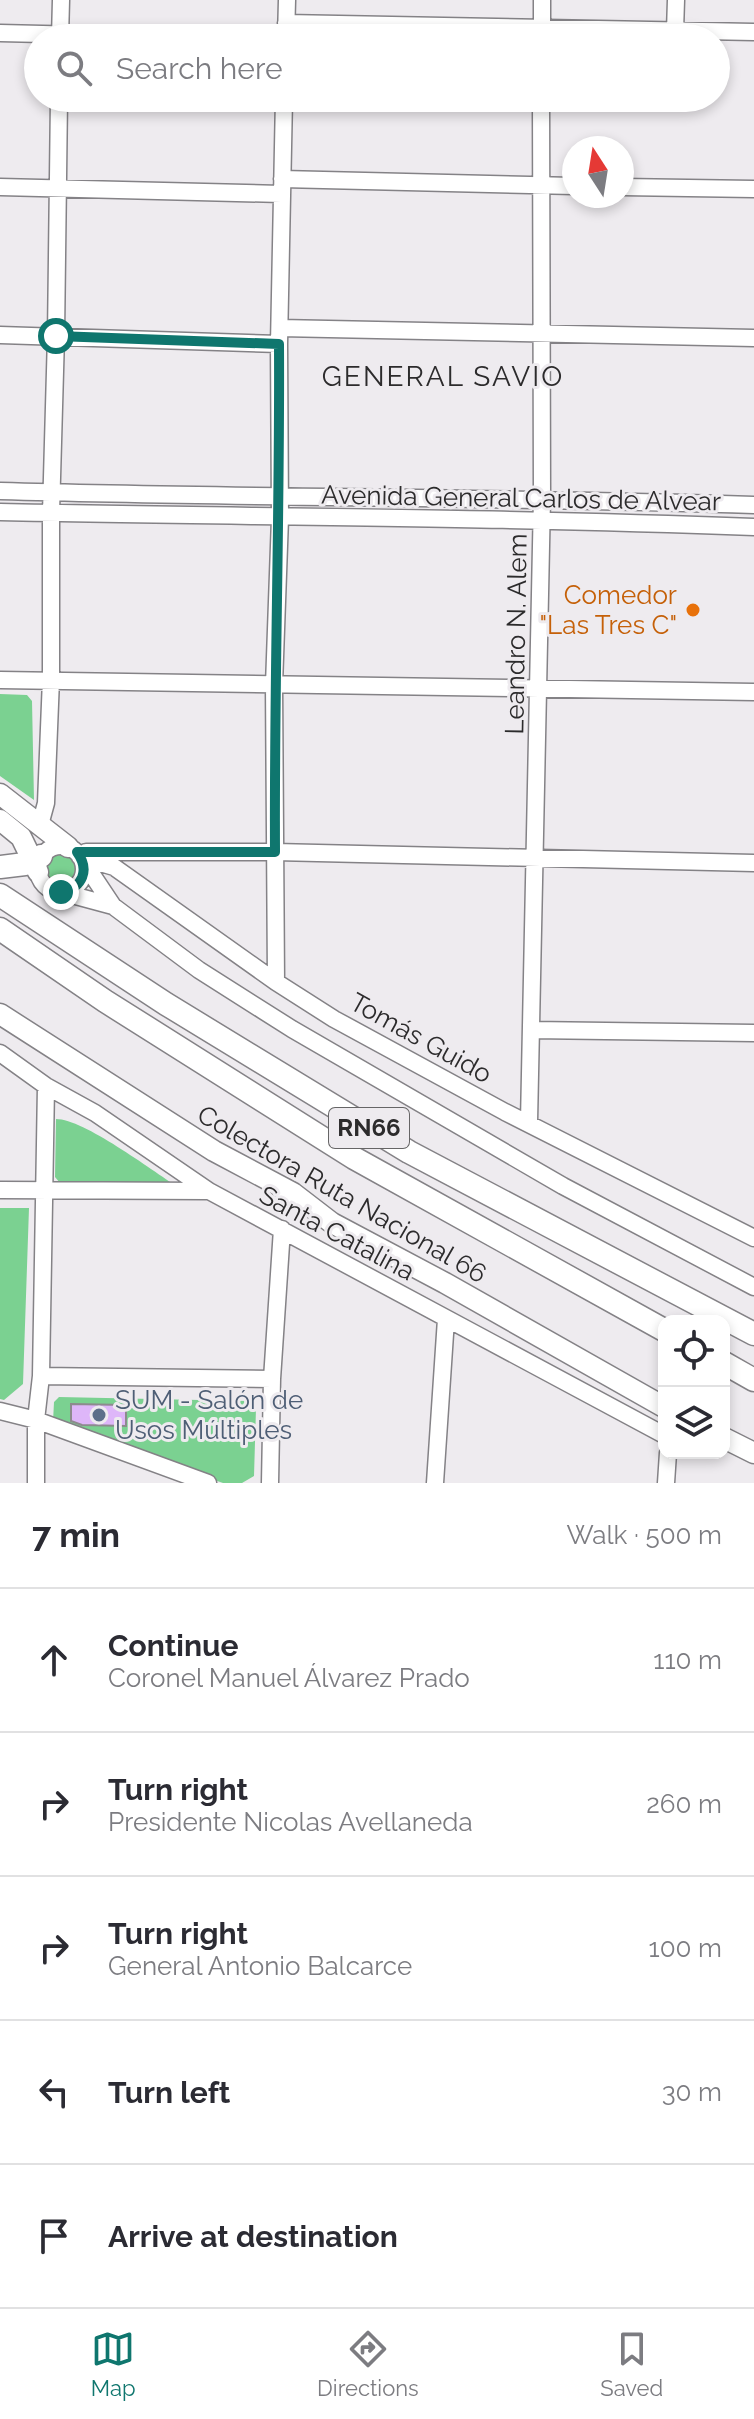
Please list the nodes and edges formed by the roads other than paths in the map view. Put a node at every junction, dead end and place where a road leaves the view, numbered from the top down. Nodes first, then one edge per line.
1 (61, 0) edge
2 (287, 0) edge
3 (542, 0) edge
4 (676, 0) edge
5 (60, 24) edge
6 (286, 24) edge
7 (542, 24) edge
8 (675, 24) edge
9 (730, 32) edge
10 (754, 32) edge
11 (0, 33) edge
12 (24, 34) edge
13 (59, 112) edge
14 (284, 112) edge
15 (541, 112) edge
16 (282, 186) junction
17 (541, 186) junction
18 (562, 186) edge
19 (0, 187) edge
20 (634, 187) edge
21 (58, 188) junction
22 (754, 189) edge
23 (541, 334) junction
24 (0, 335) edge
25 (56, 336) junction
26 (280, 336) junction
27 (754, 338) edge
28 (0, 491) edge
29 (51, 493) junction
30 (280, 498) junction
31 (542, 498) junction
32 (754, 505) edge
33 (0, 512) edge
34 (51, 513) junction
35 (280, 518) junction
36 (542, 519) junction
37 (754, 527) edge
38 (51, 679) junction
39 (0, 680) edge
40 (274, 685) junction
41 (539, 689) junction
42 (754, 692) edge
43 (0, 794) edge
44 (0, 820) edge
45 (40, 825) junction
46 (275, 852) junction
47 (77, 854) junction
48 (34, 858) junction
49 (536, 860) junction
50 (754, 863) edge
51 (3, 867) edge
52 (61, 892) junction
53 (0, 895) edge
54 (113, 906) junction
55 (0, 929) edge
56 (276, 982) junction
57 (0, 1014) edge
58 (532, 1030) junction
59 (754, 1033) edge
60 (0, 1053) edge
61 (46, 1086) junction
62 (529, 1122) junction
63 (43, 1189) junction
64 (0, 1190) edge
65 (209, 1191) junction
66 (282, 1229) junction
67 (754, 1238) edge
68 (754, 1287) edge
69 (446, 1319) junction
70 (658, 1327) edge
71 (754, 1334) edge
72 (730, 1366) edge
73 (41, 1376) junction
74 (272, 1379) junction
75 (754, 1380) edge
76 (658, 1404) edge
77 (0, 1411) edge
78 (36, 1420) junction
79 (658, 1432) edge
80 (730, 1441) edge
81 (754, 1453) edge
82 (668, 1459) edge
83 (36, 1483) edge
84 (208, 1483) edge
85 (270, 1483) edge
86 (435, 1483) edge
87 (666, 1483) edge

1 - 5 street
2 - 6 street
3 - 7 street
4 - 8 street
9 - 10 street
11 - 12 street
13 - 21 street
14 - 16 street
15 - 17 street, Leandro N. Alem
16 - 17 street
16 - 21 street
16 - 26 street
17 - 18 street
17 - 23 street, Leandro N. Alem
19 - 21 street
20 - 22 street
21 - 25 street
23 - 26 street
23 - 27 street
23 - 31 street, Leandro N. Alem
24 - 25 street
25 - 26 street
25 - 29 street
26 - 30 street
28 - 29 street, Avenida General Carlos de Alvear
29 - 30 street, Avenida General Carlos de Alvear
29 - 34 street
30 - 31 street, Avenida General Carlos de Alvear
30 - 35 street
31 - 32 street, Avenida General Carlos de Alvear
31 - 36 street, Leandro N. Alem
33 - 34 street, Avenida General Carlos de Alvear
34 - 35 street, Avenida General Carlos de Alvear
34 - 38 street
35 - 36 street, Avenida General Carlos de Alvear
35 - 40 street
36 - 37 street, Avenida General Carlos de Alvear
36 - 41 street, Leandro N. Alem
38 - 39 street
38 - 40 street
38 - 45 street
40 - 41 street
40 - 46 street
41 - 42 street
41 - 49 street, Leandro N. Alem
43 - 45 main road
44 - 48 main road
45 - 47 main road
46 - 47 street
46 - 49 street
46 - 56 street
47 - 48 street
47 - 52 street
47 - 54 street
47 - 56 street, Tomás Guido
48 - 51 highway
48 - 52 street
49 - 50 street
49 - 58 street, Leandro N. Alem
52 - 54 street
53 - 71 highway, RN66
54 - 68 street
55 - 70 highway, RN66
56 - 62 street, Tomás Guido
57 - 76 main road, Colectora Ruta Nacional 66
58 - 59 street
58 - 62 street, Leandro N. Alem
60 - 61 street, Santa Catalina
61 - 63 street
61 - 65 street, Santa Catalina
62 - 67 street, Tomás Guido
63 - 64 street
63 - 65 street
63 - 73 street
65 - 66 street, Santa Catalina
66 - 69 street, Santa Catalina
66 - 74 street
69 - 79 street, Santa Catalina
69 - 86 street
72 - 75 highway
73 - 74 street
73 - 78 street
74 - 85 street
77 - 78 street
78 - 83 street
78 - 84 street
80 - 81 main road
82 - 87 street

